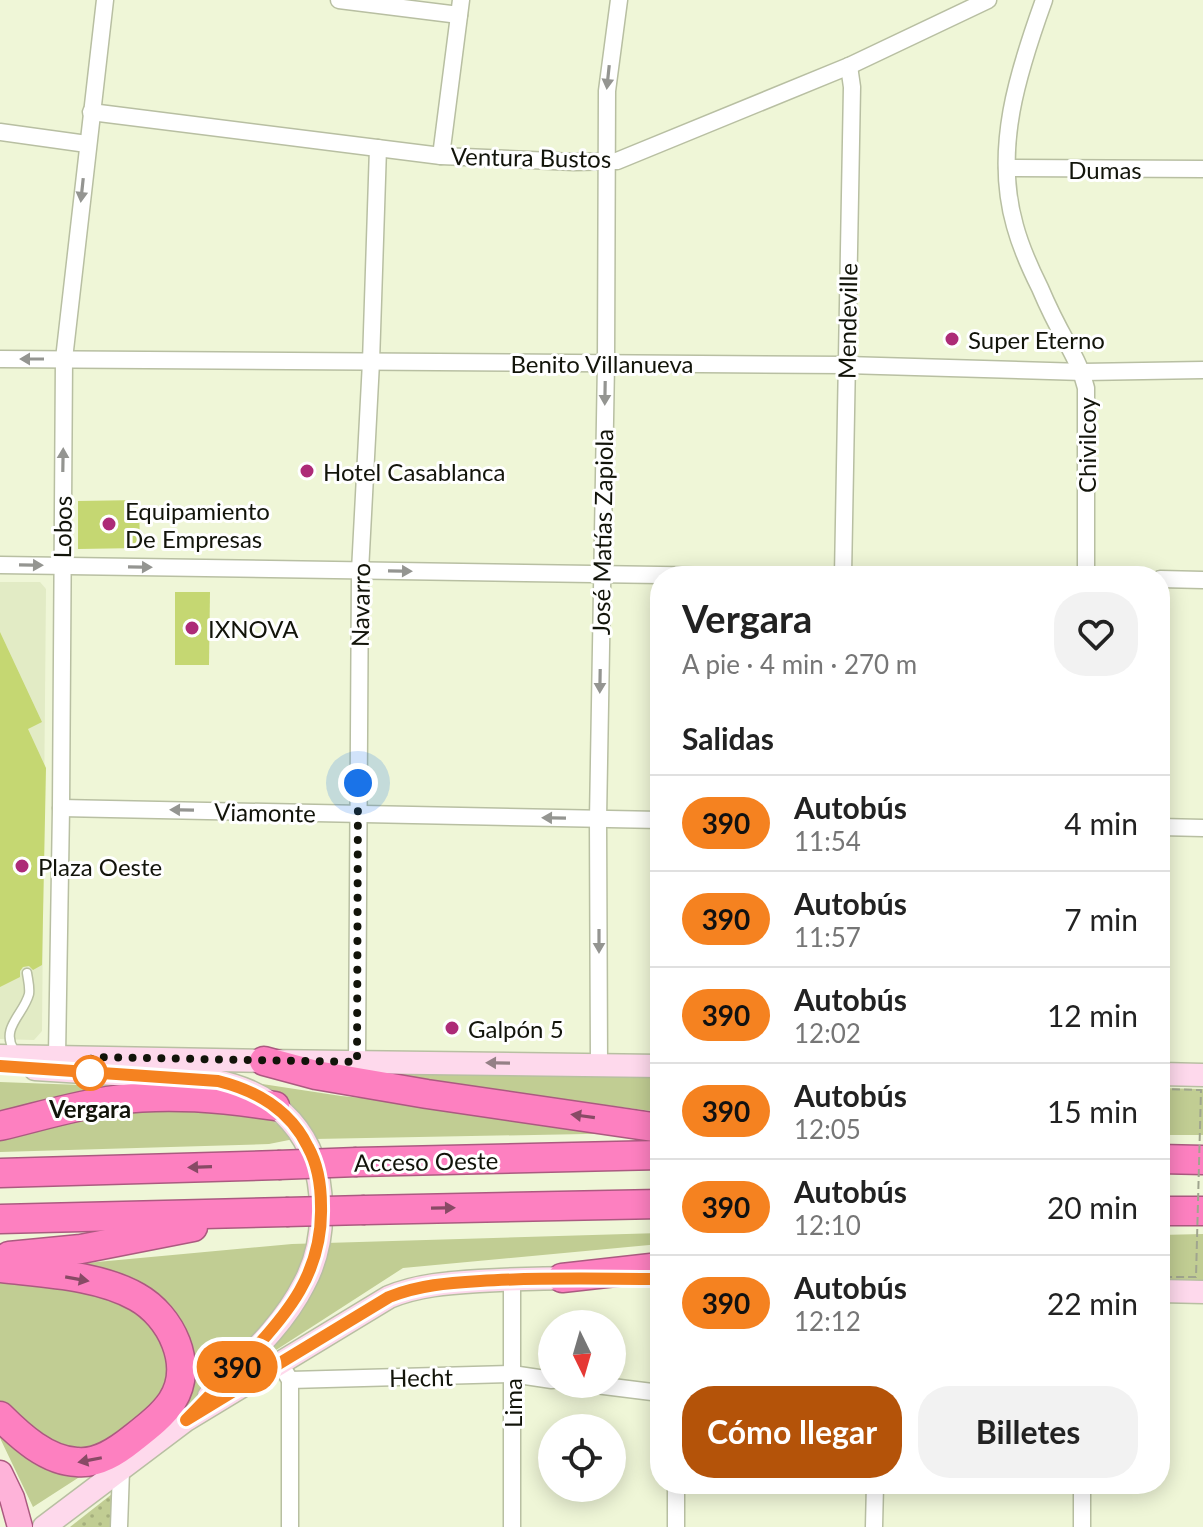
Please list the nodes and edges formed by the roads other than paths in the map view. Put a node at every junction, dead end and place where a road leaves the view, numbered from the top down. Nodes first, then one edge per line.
1 (105, 0) edge
2 (339, 0) edge
3 (619, 0) edge
4 (988, 0) edge
5 (1044, 0) edge
6 (460, 8) edge
7 (849, 66) junction
8 (91, 112) junction
9 (0, 132) edge
10 (87, 144) junction
11 (378, 148) junction
12 (441, 156) junction
13 (606, 161) junction
14 (1007, 168) junction
15 (1203, 169) edge
16 (0, 359) edge
17 (64, 359) junction
18 (371, 362) junction
19 (606, 363) junction
20 (846, 365) junction
21 (1203, 370) edge
22 (1083, 372) junction
23 (0, 565) edge
24 (62, 566) junction
25 (843, 566) edge
26 (1086, 566) edge
27 (360, 571) junction
28 (601, 575) junction
29 (650, 575) edge
30 (1170, 579) edge
31 (1203, 580) edge
32 (61, 808) junction
33 (358, 813) junction
34 (598, 819) junction
35 (650, 820) edge
36 (1170, 827) edge
37 (1203, 828) edge
38 (27, 973) dead end
39 (11, 1056) edge
40 (57, 1056) junction
41 (264, 1061) junction
42 (357, 1062) junction
43 (599, 1065) junction
44 (0, 1066) edge
45 (650, 1066) edge
46 (1170, 1074) edge
47 (1203, 1075) edge
48 (275, 1106) junction
49 (0, 1126) edge
50 (650, 1127) edge
51 (650, 1155) edge
52 (1170, 1159) edge
53 (1203, 1160) edge
54 (0, 1173) edge
55 (650, 1204) edge
56 (1170, 1211) edge
57 (1203, 1211) edge
58 (272, 1212) junction
59 (0, 1219) edge
60 (0, 1257) edge
61 (0, 1268) edge
62 (650, 1268) edge
63 (562, 1278) junction
64 (512, 1279) junction
65 (650, 1279) edge
66 (1170, 1291) edge
67 (1203, 1292) edge
68 (285, 1371) junction
69 (512, 1374) junction
70 (538, 1378) edge
71 (626, 1389) edge
72 (650, 1392) edge
73 (0, 1416) edge
74 (186, 1420) junction
75 (121, 1470) junction
76 (0, 1473) edge
77 (676, 1494) edge
78 (875, 1494) edge
79 (1082, 1494) edge
80 (20, 1527) edge
81 (44, 1527) edge
82 (119, 1527) edge
83 (290, 1527) edge
84 (512, 1527) edge
85 (676, 1527) edge
86 (874, 1527) edge
87 (1082, 1527) edge

1 - 8 street, Lobos
2 - 6 street
3 -> 13 street, José Matías Zapiola
4 - 7 street, Ventura Bustos
5 - 14 street, Chivilcoy
6 - 12 street
7 - 13 street, Ventura Bustos
7 - 20 street, Mendeville
8 - 10 street, Lobos
8 - 11 street, Ventura Bustos
9 - 10 street
10 -> 17 street, Lobos
11 - 12 street, Ventura Bustos
11 - 18 street, Navarro
12 - 13 street, Ventura Bustos
13 - 19 street, José Matías Zapiola
14 - 15 street, Dumas
14 - 22 street, Chivilcoy
17 -> 16 street, Benito Villanueva
17 - 18 street, Benito Villanueva
24 -> 17 street, Lobos
18 - 19 street, Benito Villanueva
18 - 27 street, Navarro
19 - 20 street, Benito Villanueva
19 -> 28 street, José Matías Zapiola
20 - 22 street, Benito Villanueva
20 - 25 street, Mendeville
21 - 22 street, Benito Villanueva
22 - 26 street, Chivilcoy
23 -> 24 street
24 -> 27 street
24 - 32 street, Lobos
27 -> 28 street
27 - 33 street, Navarro
28 - 29 street
28 -> 34 street, José Matías Zapiola
30 - 31 street
33 -> 32 street, Viamonte
32 - 40 street, Lobos
34 -> 33 street, Viamonte
33 - 42 street, Navarro
34 - 35 street, Viamonte
34 -> 43 street, José Matías Zapiola
36 - 37 street
38 - 39 lane
39 - 40 main road
40 - 41 main road
41 - 42 main road
50 -> 41 highway
43 -> 42 main road
43 - 45 main road
44 - 48 main road
46 - 47 main road
48 - 49 highway
48 - 74 main road
51 -> 54 highway, Acceso Oeste, bridge
52 - 53 highway
58 -> 55 highway, Acceso Oeste, bridge
56 - 57 highway
58 - 59 highway, Acceso Oeste
58 - 60 highway
61 -> 73 highway
62 - 63 highway
63 - 64 main road
63 - 65 main road
64 - 68 main road
64 - 69 street, Lima
66 - 67 main road
68 - 69 street, Hecht
68 - 74 main road
68 - 83 street
69 - 70 street, Hecht
69 - 84 street, Lima
71 - 72 street
74 - 75 main road
75 - 81 main road
75 - 82 street
76 - 80 main road
77 - 85 street
78 - 86 street
79 - 87 street

